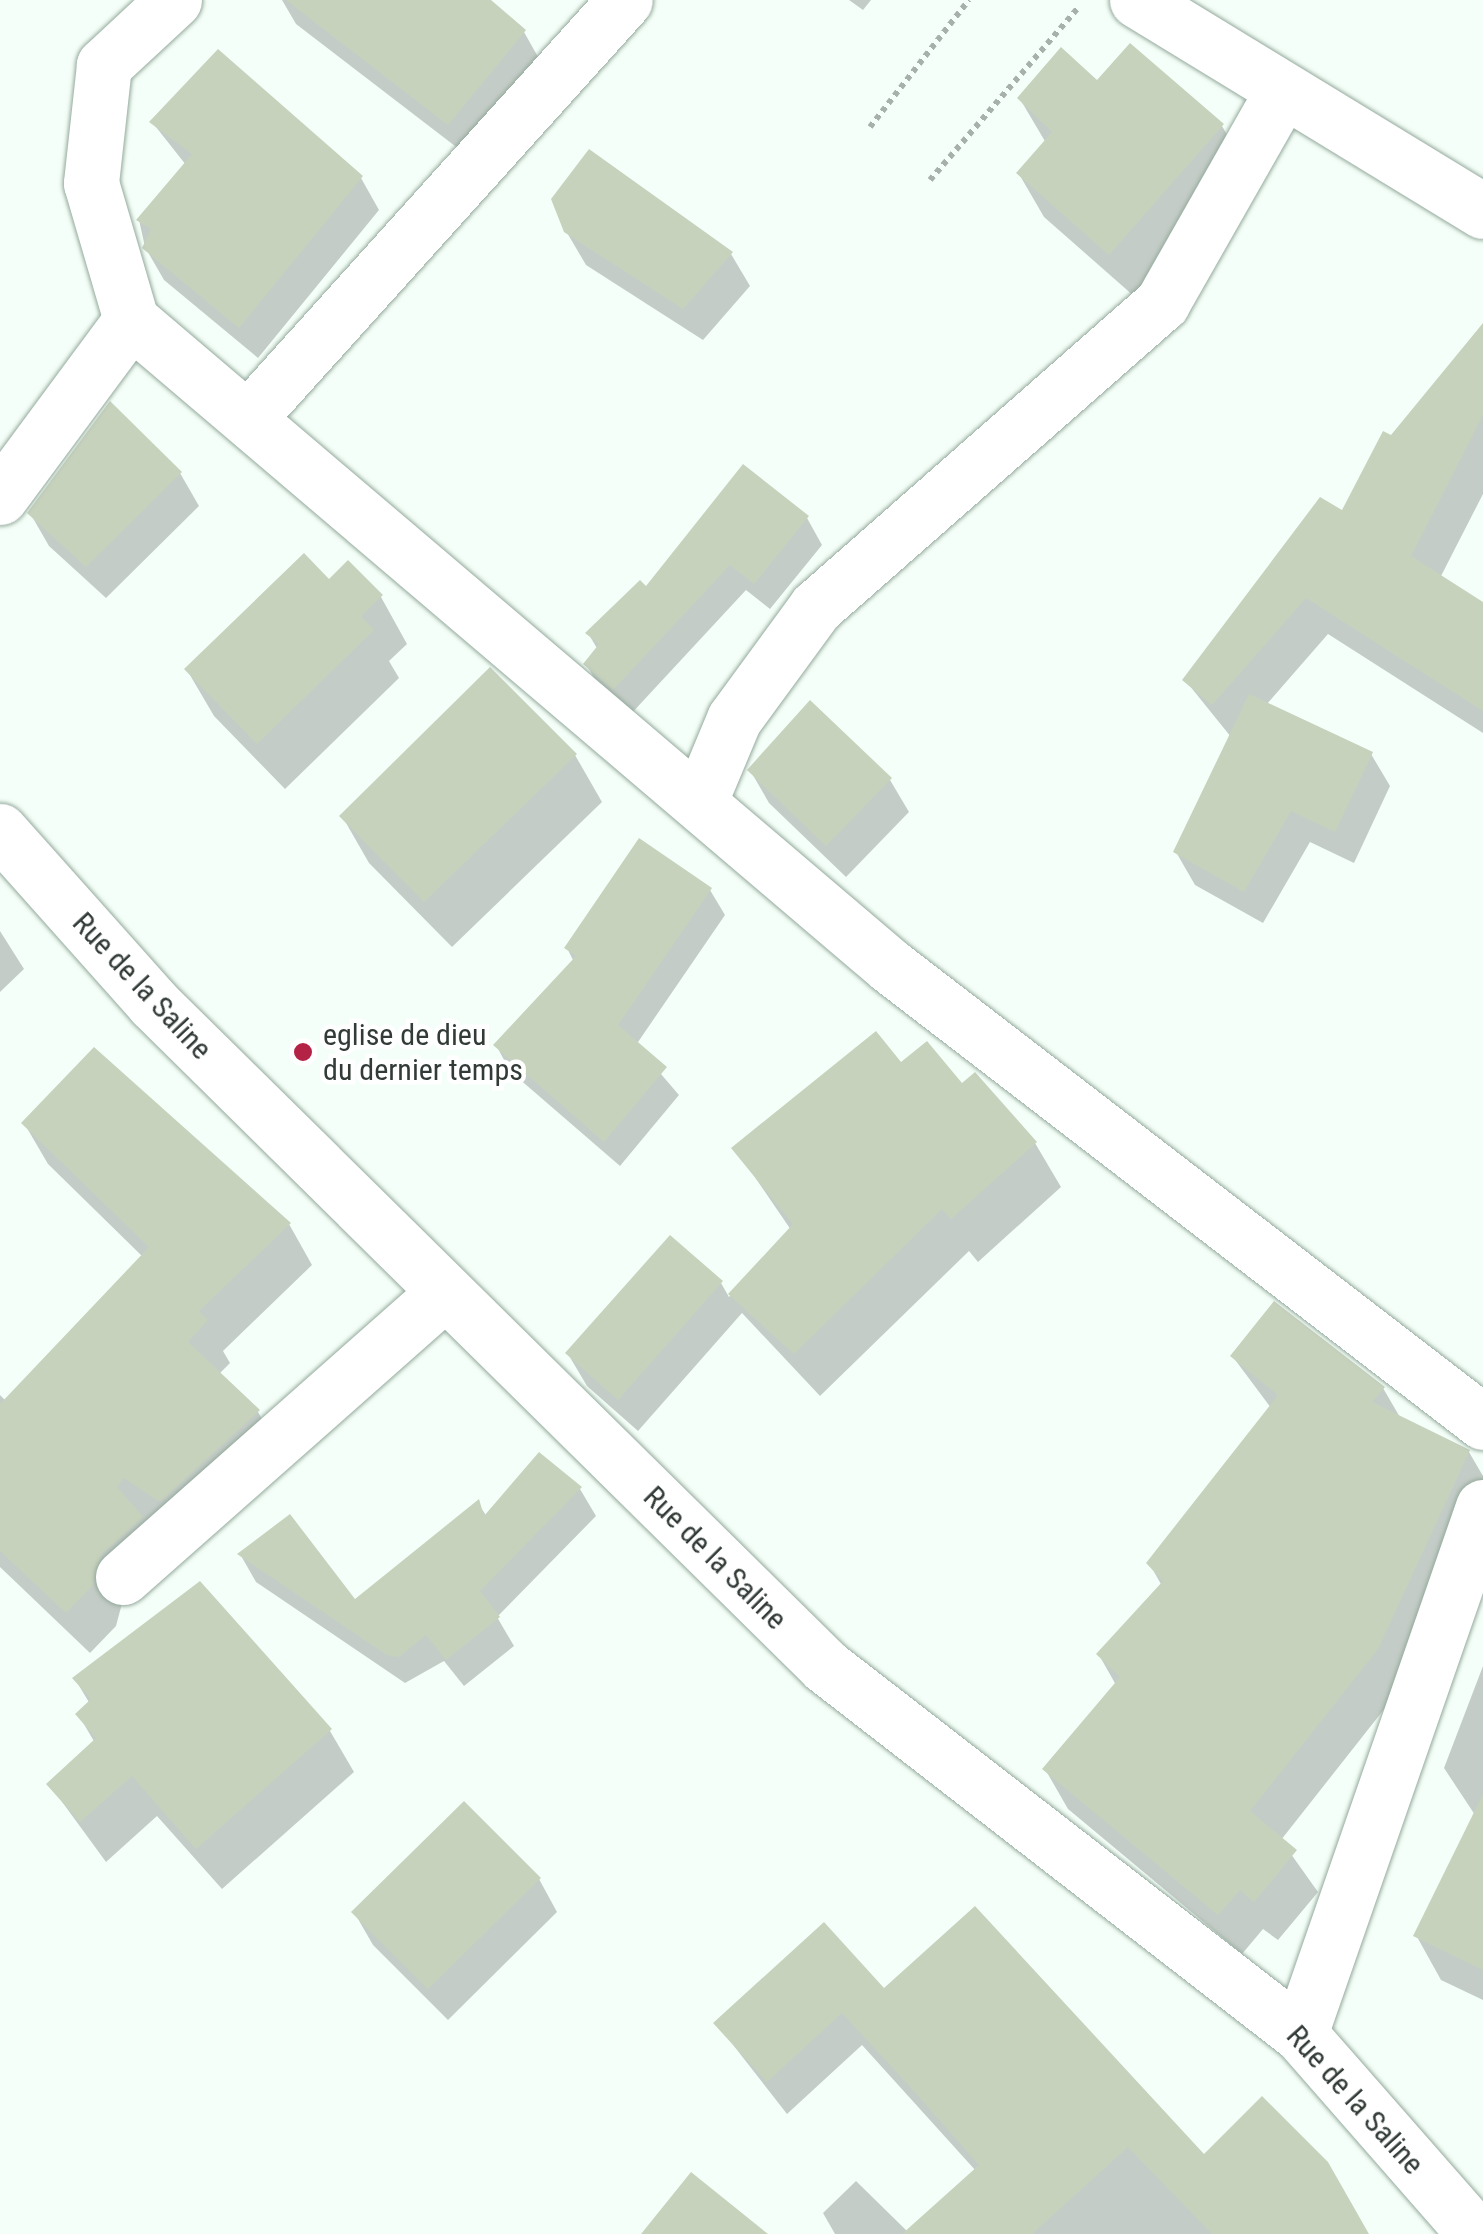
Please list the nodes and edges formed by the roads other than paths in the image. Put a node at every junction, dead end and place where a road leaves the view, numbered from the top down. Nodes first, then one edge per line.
1 (174, 0) edge
2 (626, 0) edge
3 (1137, 0) edge
4 (1283, 90) junction
5 (1483, 210) edge
6 (131, 320) junction
7 (249, 418) junction
8 (0, 497) edge
9 (700, 798) junction
10 (0, 831) edge
11 (446, 1292) junction
12 (1483, 1422) edge
13 (1483, 1507) edge
14 (123, 1577) dead end
15 (1300, 2034) junction
16 (1475, 2234) edge

1 - 6 street
2 - 7 street
3 - 4 street
4 - 5 street
4 - 9 street
6 - 7 street
6 - 8 street
7 - 9 street
9 - 12 street
10 - 11 street, Rue de la Saline
11 - 14 street
11 - 15 street, Rue de la Saline
13 - 15 street
15 - 16 street, Rue de la Saline

